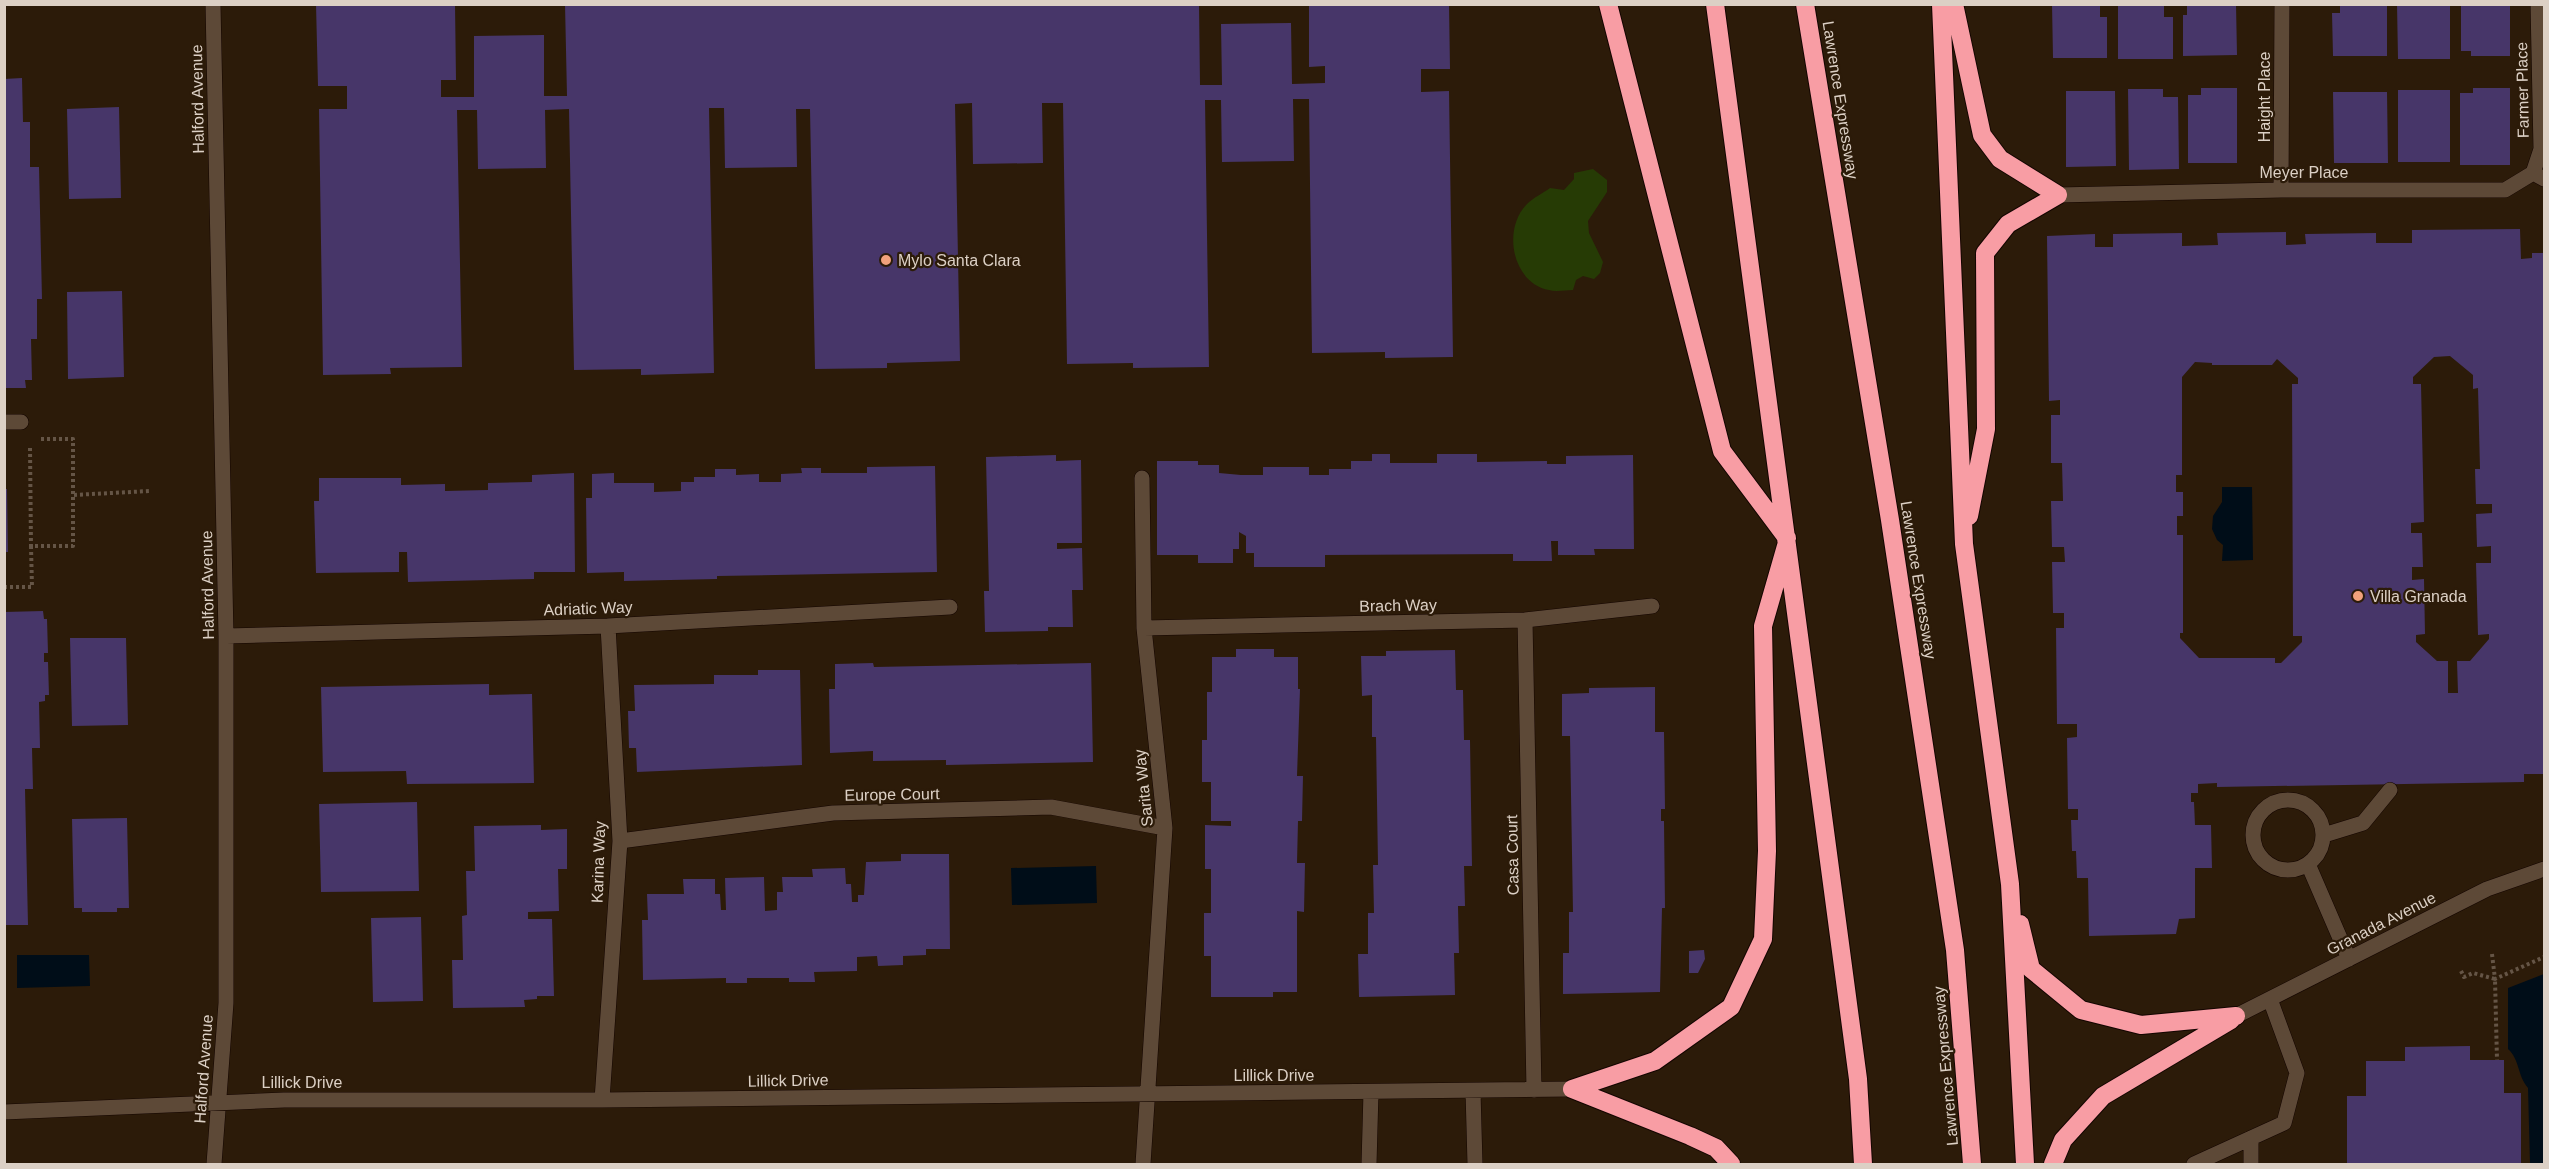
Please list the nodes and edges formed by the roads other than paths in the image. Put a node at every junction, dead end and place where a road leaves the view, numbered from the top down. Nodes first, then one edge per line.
1 (213, 4) edge
2 (1608, 4) edge
3 (1715, 4) edge
4 (1805, 4) edge
5 (1941, 4) edge
6 (1954, 4) edge
7 (2282, 4) edge
8 (2538, 4) edge
9 (2539, 176) edge
10 (2282, 190) junction
11 (2058, 195) junction
12 (4, 422) edge
13 (21, 422) dead end
14 (1142, 478) dead end
15 (1788, 539) junction
16 (1964, 544) junction
17 (1652, 606) dead end
18 (950, 607) dead end
19 (1525, 620) junction
20 (608, 626) junction
21 (1144, 628) junction
22 (226, 636) junction
23 (2390, 790) dead end
24 (1165, 828) junction
25 (2324, 835) junction
26 (620, 841) junction
27 (2308, 864) junction
28 (2544, 869) edge
29 (2010, 884) junction
30 (2349, 959) junction
31 (2270, 999) junction
32 (2236, 1016) junction
33 (1572, 1089) junction
34 (1533, 1090) junction
35 (1473, 1091) junction
36 (1371, 1092) junction
37 (1149, 1094) junction
38 (602, 1100) junction
39 (219, 1101) junction
40 (4, 1112) edge
41 (2251, 1138) junction
42 (214, 1164) edge
43 (1143, 1164) edge
44 (1369, 1164) edge
45 (1475, 1164) edge
46 (1731, 1164) edge
47 (1863, 1164) edge
48 (1972, 1164) edge
49 (2025, 1164) edge
50 (2053, 1164) edge
51 (2194, 1164) edge
52 (2251, 1164) edge

1 - 22 street, Halford Avenue
2 - 15 highway
3 - 15 highway
4 - 48 highway, Lawrence Expressway
5 - 16 highway
6 - 11 highway
7 - 10 street, Haight Place
8 - 9 street, Farmer Place
9 - 10 street, Meyer Place
10 - 11 street, Meyer Place
11 - 16 highway
12 - 13 street
14 - 21 street, Sarita Way
15 - 33 highway
15 - 47 highway
16 - 29 highway
17 - 19 street, Brach Way
18 - 20 street, Adriatic Way
19 - 21 street, Brach Way
19 - 34 street, Casa Court
20 - 22 street, Adriatic Way
20 - 26 street, Karina Way
21 - 24 street, Sarita Way
22 - 39 street, Halford Avenue
23 - 25 street
24 - 26 street, Europe Court
24 - 37 street, Sarita Way
25 - 27 street
25 - 27 street
26 - 38 street, Karina Way
27 - 30 street
28 - 30 street, Granada Avenue
29 - 32 highway
29 - 49 highway
30 - 31 street, Granada Avenue
31 - 32 street, Granada Avenue
31 - 41 street
32 - 50 highway
33 - 34 street, Lillick Drive
33 - 46 highway
34 - 35 street, Lillick Drive
35 - 36 street, Lillick Drive
35 - 45 street
36 - 37 street, Lillick Drive
36 - 44 street
37 - 38 street, Lillick Drive
37 - 43 street, Sarita Way
38 - 39 street, Lillick Drive
39 - 40 street, Lillick Drive
39 - 42 street, Halford Avenue
41 - 51 street
41 - 52 street

